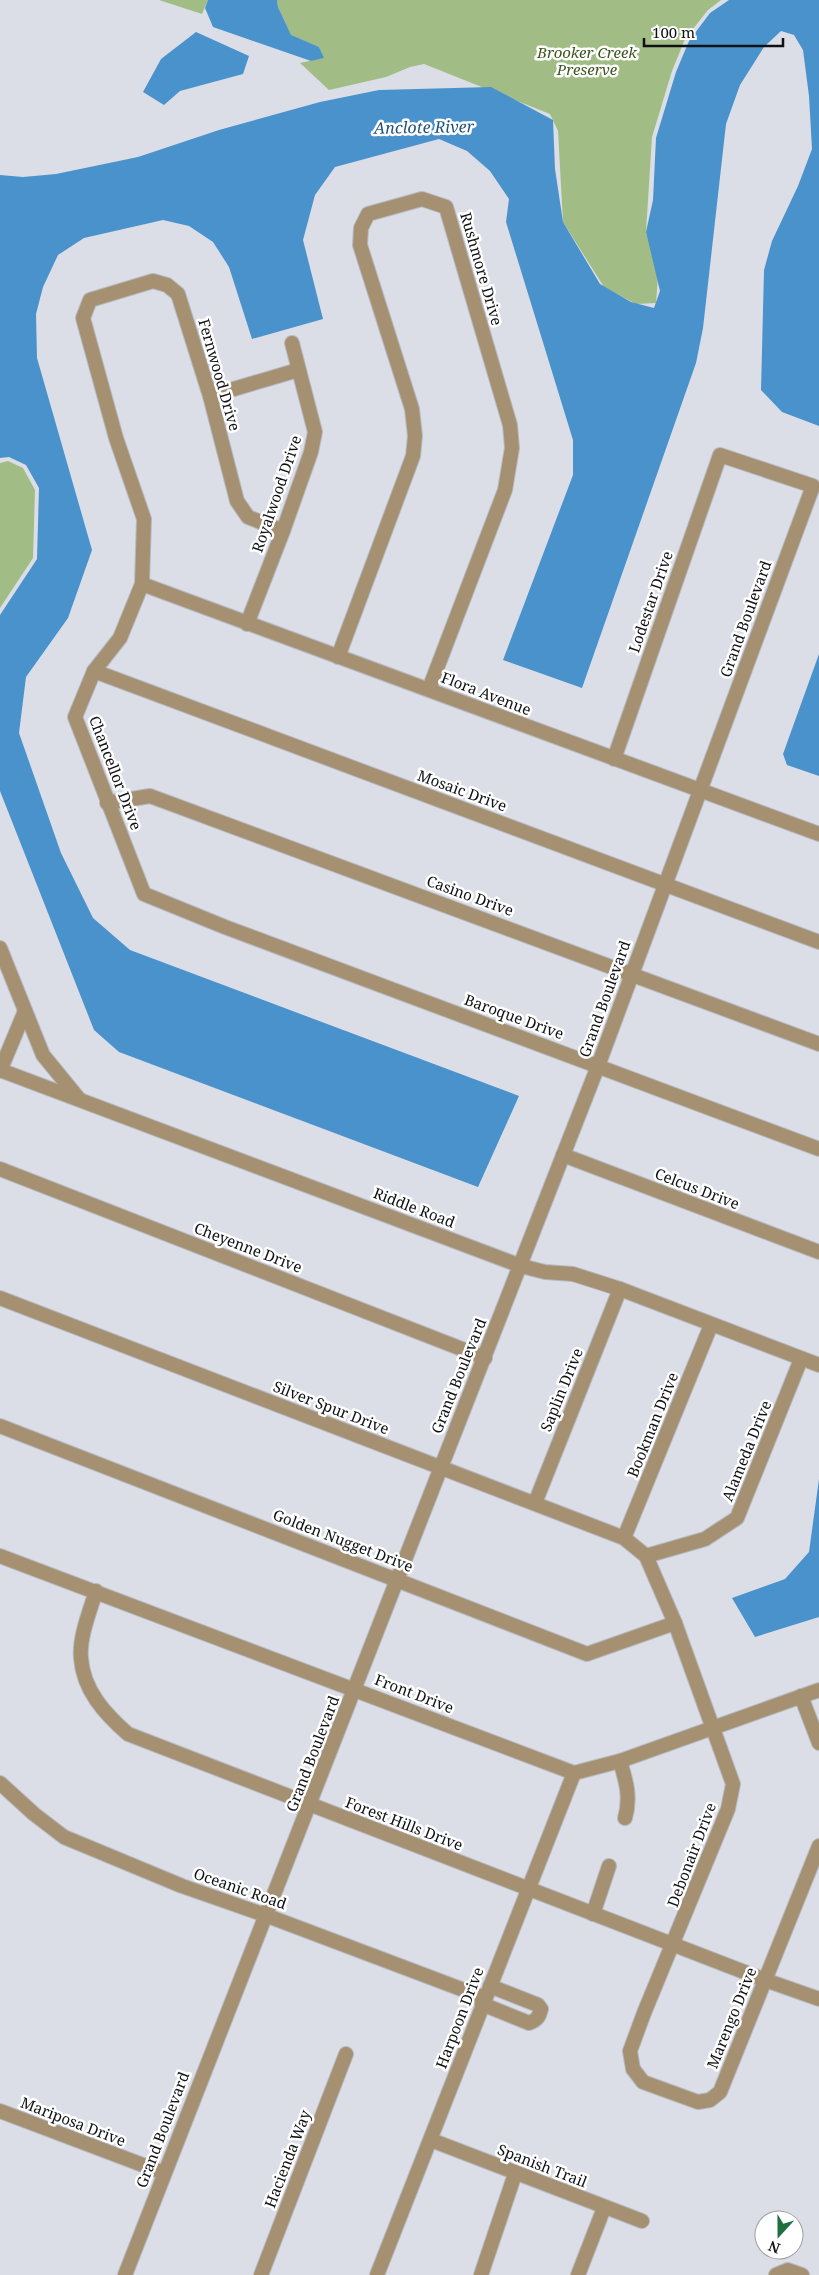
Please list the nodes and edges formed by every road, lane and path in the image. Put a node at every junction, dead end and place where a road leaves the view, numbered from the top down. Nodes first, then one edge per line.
1 (90, 300) joint
2 (292, 343) dead end
3 (298, 370) junction
4 (210, 396) junction
5 (720, 455) joint
6 (283, 531) junction
7 (142, 584) junction
8 (247, 624) junction
9 (338, 657) junction
10 (94, 671) junction
11 (429, 689) junction
12 (614, 759) junction
13 (701, 791) junction
14 (107, 803) junction
15 (819, 834) edge
16 (664, 884) junction
17 (225, 928) joint
18 (819, 942) edge
19 (0, 948) edge
20 (631, 973) junction
21 (25, 1011) junction
22 (819, 1044) edge
23 (598, 1066) junction
24 (0, 1070) edge
25 (80, 1100) junction
26 (819, 1149) edge
27 (563, 1156) junction
28 (0, 1169) edge
29 (819, 1252) edge
30 (521, 1266) junction
31 (620, 1289) junction
32 (0, 1298) edge
33 (711, 1325) junction
34 (485, 1358) junction
35 (801, 1358) junction
36 (819, 1365) edge
37 (0, 1426) edge
38 (440, 1468) junction
39 (535, 1503) junction
40 (624, 1538) junction
41 (0, 1556) edge
42 (646, 1556) junction
43 (396, 1580) junction
44 (96, 1591) junction
45 (675, 1623) junction
46 (355, 1689) junction
47 (819, 1690) edge
48 (801, 1696) junction
49 (714, 1727) junction
50 (819, 1743) edge
51 (620, 1760) junction
52 (574, 1773) junction
53 (0, 1783) edge
54 (310, 1806) junction
55 (625, 1818) dead end
56 (819, 1846) edge
57 (609, 1866) dead end
58 (529, 1888) junction
59 (592, 1914) junction
60 (265, 1915) junction
61 (674, 1944) junction
62 (765, 1980) junction
63 (486, 1996) junction
64 (819, 1999) edge
65 (630, 2051) joint
66 (346, 2054) dead end
67 (0, 2111) edge
68 (431, 2140) junction
69 (164, 2173) junction
70 (515, 2174) junction
71 (604, 2208) junction
72 (642, 2221) dead end
73 (778, 2274) edge
74 (125, 2275) edge
75 (261, 2275) edge
76 (377, 2275) edge
77 (481, 2275) edge
78 (578, 2275) edge
79 (802, 2275) edge

1 - 4 street, Fernwood Drive
1 - 7 street, Chancellor Drive
2 - 3 street, Royalwood Drive
3 - 4 street
3 - 6 street, Royalwood Drive
4 - 6 street, Fernwood Drive
5 - 12 street, Lodestar Drive
5 - 13 street, Grand Boulevard
6 - 8 street, Royalwood Drive
7 - 8 street, Flora Avenue
7 - 10 street, Chancellor Drive
8 - 9 street, Flora Avenue
9 - 11 street, Flora Avenue
9 - 11 street, Rushmore Drive
10 - 14 street, Chancellor Drive
10 - 16 street, Mosaic Drive
11 - 12 street, Flora Avenue
12 - 13 street, Flora Avenue
13 - 15 street, Flora Avenue
13 - 16 street, Grand Boulevard
14 - 17 street, Chancellor Drive
14 - 20 street, Casino Drive
16 - 18 street, Mosaic Drive
16 - 20 street, Grand Boulevard
17 - 23 street, Baroque Drive
19 - 21 street
20 - 22 street, Casino Drive
20 - 23 street, Grand Boulevard
21 - 24 street
21 - 25 street
23 - 26 street, Baroque Drive
23 - 27 street, Grand Boulevard
24 - 25 street, Riddle Road
25 - 30 street, Riddle Road
27 - 29 street, Celcus Drive
27 - 30 street, Grand Boulevard
28 - 34 street, Cheyenne Drive
30 - 31 street, Riddle Road
30 - 34 street, Grand Boulevard
31 - 33 street, Riddle Road
31 - 39 street, Saplin Drive
32 - 38 street, Silver Spur Drive
33 - 35 street, Riddle Road
33 - 40 street, Bookman Drive
34 - 38 street, Grand Boulevard
35 - 36 street, Riddle Road
35 - 42 street, Alameda Drive
37 - 43 street, Golden Nugget Drive
38 - 39 street, Silver Spur Drive
38 - 43 street, Grand Boulevard
39 - 40 street, Silver Spur Drive
40 - 42 street, Silver Spur Drive
41 - 44 street, Front Drive
42 - 45 street, Debonair Drive
43 - 45 street, Golden Nugget Drive
43 - 46 street, Grand Boulevard
44 - 46 street, Front Drive
44 - 54 street, Forest Hills Drive
45 - 49 street, Debonair Drive
46 - 52 street, Front Drive
46 - 54 street, Grand Boulevard
47 - 48 street
48 - 49 street
48 - 50 street
49 - 51 street
49 - 61 street, Debonair Drive
51 - 52 street
51 - 55 street
52 - 58 street, Harpoon Drive
53 - 60 street, Oceanic Road
54 - 58 street, Forest Hills Drive
54 - 60 street, Grand Boulevard
56 - 62 street, Marengo Drive
57 - 59 street
58 - 59 street, Forest Hills Drive
58 - 63 street, Harpoon Drive
59 - 61 street, Forest Hills Drive
60 - 63 street, Oceanic Road
60 - 69 street, Grand Boulevard
61 - 62 street, Forest Hills Drive
61 - 65 street, Debonair Drive
62 - 64 street, Forest Hills Drive
62 - 65 street, Marengo Drive
63 - 68 street, Harpoon Drive
66 - 75 street, Hacienda Way
67 - 69 street, Mariposa Drive
68 - 70 street, Spanish Trail
68 - 76 street, Harpoon Drive
69 - 74 street, Grand Boulevard
70 - 71 street, Spanish Trail
70 - 77 street
71 - 72 street, Spanish Trail
71 - 78 street
73 - 79 street

